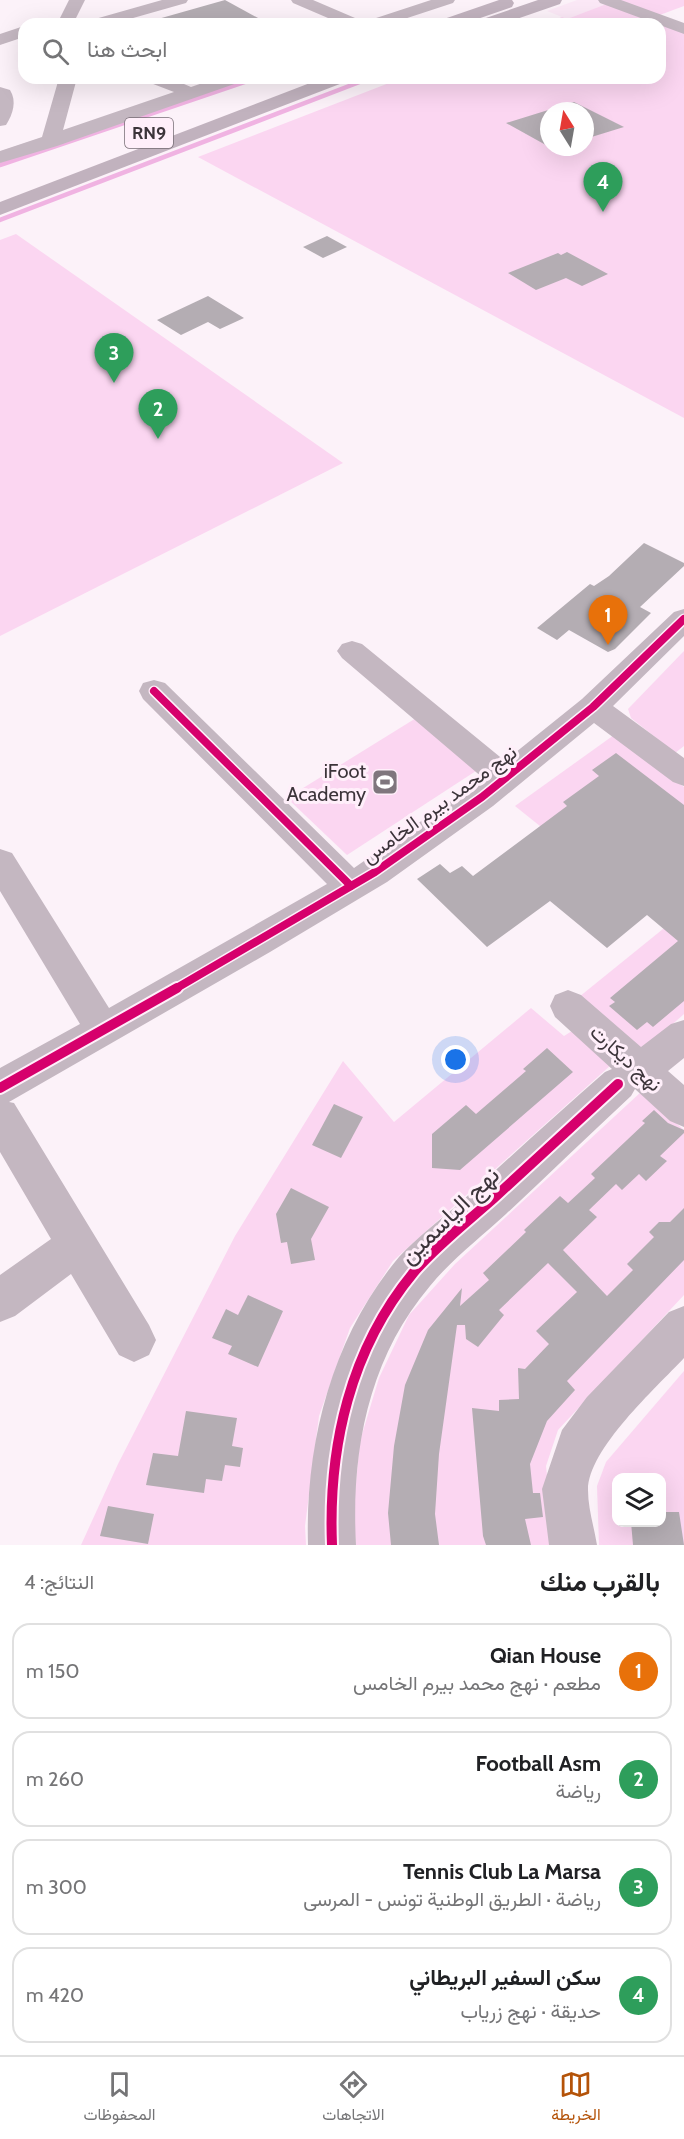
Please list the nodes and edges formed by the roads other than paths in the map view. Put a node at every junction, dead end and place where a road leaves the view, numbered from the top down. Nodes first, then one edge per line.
1 (78, 0) edge
2 (180, 0) edge
3 (298, 0) edge
4 (413, 0) edge
5 (447, 0) edge
6 (513, 0) edge
7 (554, 0) edge
8 (606, 0) edge
9 (162, 3) edge
10 (684, 12) edge
11 (68, 18) edge
12 (113, 18) edge
13 (339, 18) edge
14 (364, 18) edge
15 (392, 18) edge
16 (464, 18) edge
17 (503, 18) edge
18 (655, 18) edge
19 (666, 18) edge
20 (666, 22) edge
21 (18, 28) edge
22 (684, 29) edge
23 (0, 40) edge
24 (66, 84) edge
25 (169, 84) edge
26 (217, 84) edge
27 (282, 84) edge
28 (323, 84) edge
29 (0, 92) edge
30 (192, 93) junction
31 (0, 121) edge
32 (50, 142) junction
33 (0, 157) edge
34 (0, 190) edge
35 (0, 209) edge
36 (684, 619) edge
37 (352, 651) dead end
38 (154, 691) dead end
39 (593, 707) junction
40 (682, 770) edge
41 (505, 779) junction
42 (0, 862) edge
43 (351, 886) junction
44 (568, 1006) dead end
45 (103, 1030) junction
46 (684, 1036) edge
47 (629, 1077) junction
48 (0, 1088) edge
49 (684, 1110) edge
50 (0, 1116) edge
51 (76, 1245) junction
52 (0, 1301) edge
53 (684, 1327) edge
54 (134, 1340) dead end
55 (332, 1545) edge
56 (573, 1545) edge

1 - 11 street
2 - 9 street
3 - 13 street
4 - 14 street
5 - 15 street
6 - 16 highway
7 - 17 highway
8 - 18 street
9 - 12 street
10 - 19 street
20 - 22 street
21 - 23 street
24 - 32 street
25 - 30 street
26 - 30 street
27 - 34 highway, RN9
28 - 35 highway, RN9
29 - 31 street
30 - 32 street
32 - 33 street
36 - 39 street, نهج محمد بيرم الخامس
37 - 41 street
38 - 43 street
39 - 40 street
39 - 41 street, نهج محمد بيرم الخامس
41 - 43 street, نهج محمد بيرم الخامس
42 - 45 street
43 - 45 street, نهج محمد بيرم الخامس
44 - 47 street, نهج ديكارت
45 - 48 street, نهج محمد بيرم الخامس
46 - 47 street, نهج الياسمين
47 - 49 street, نهج ديكارت
47 - 55 street, نهج الياسمين
50 - 51 street
51 - 52 street
51 - 54 street
53 - 56 street

